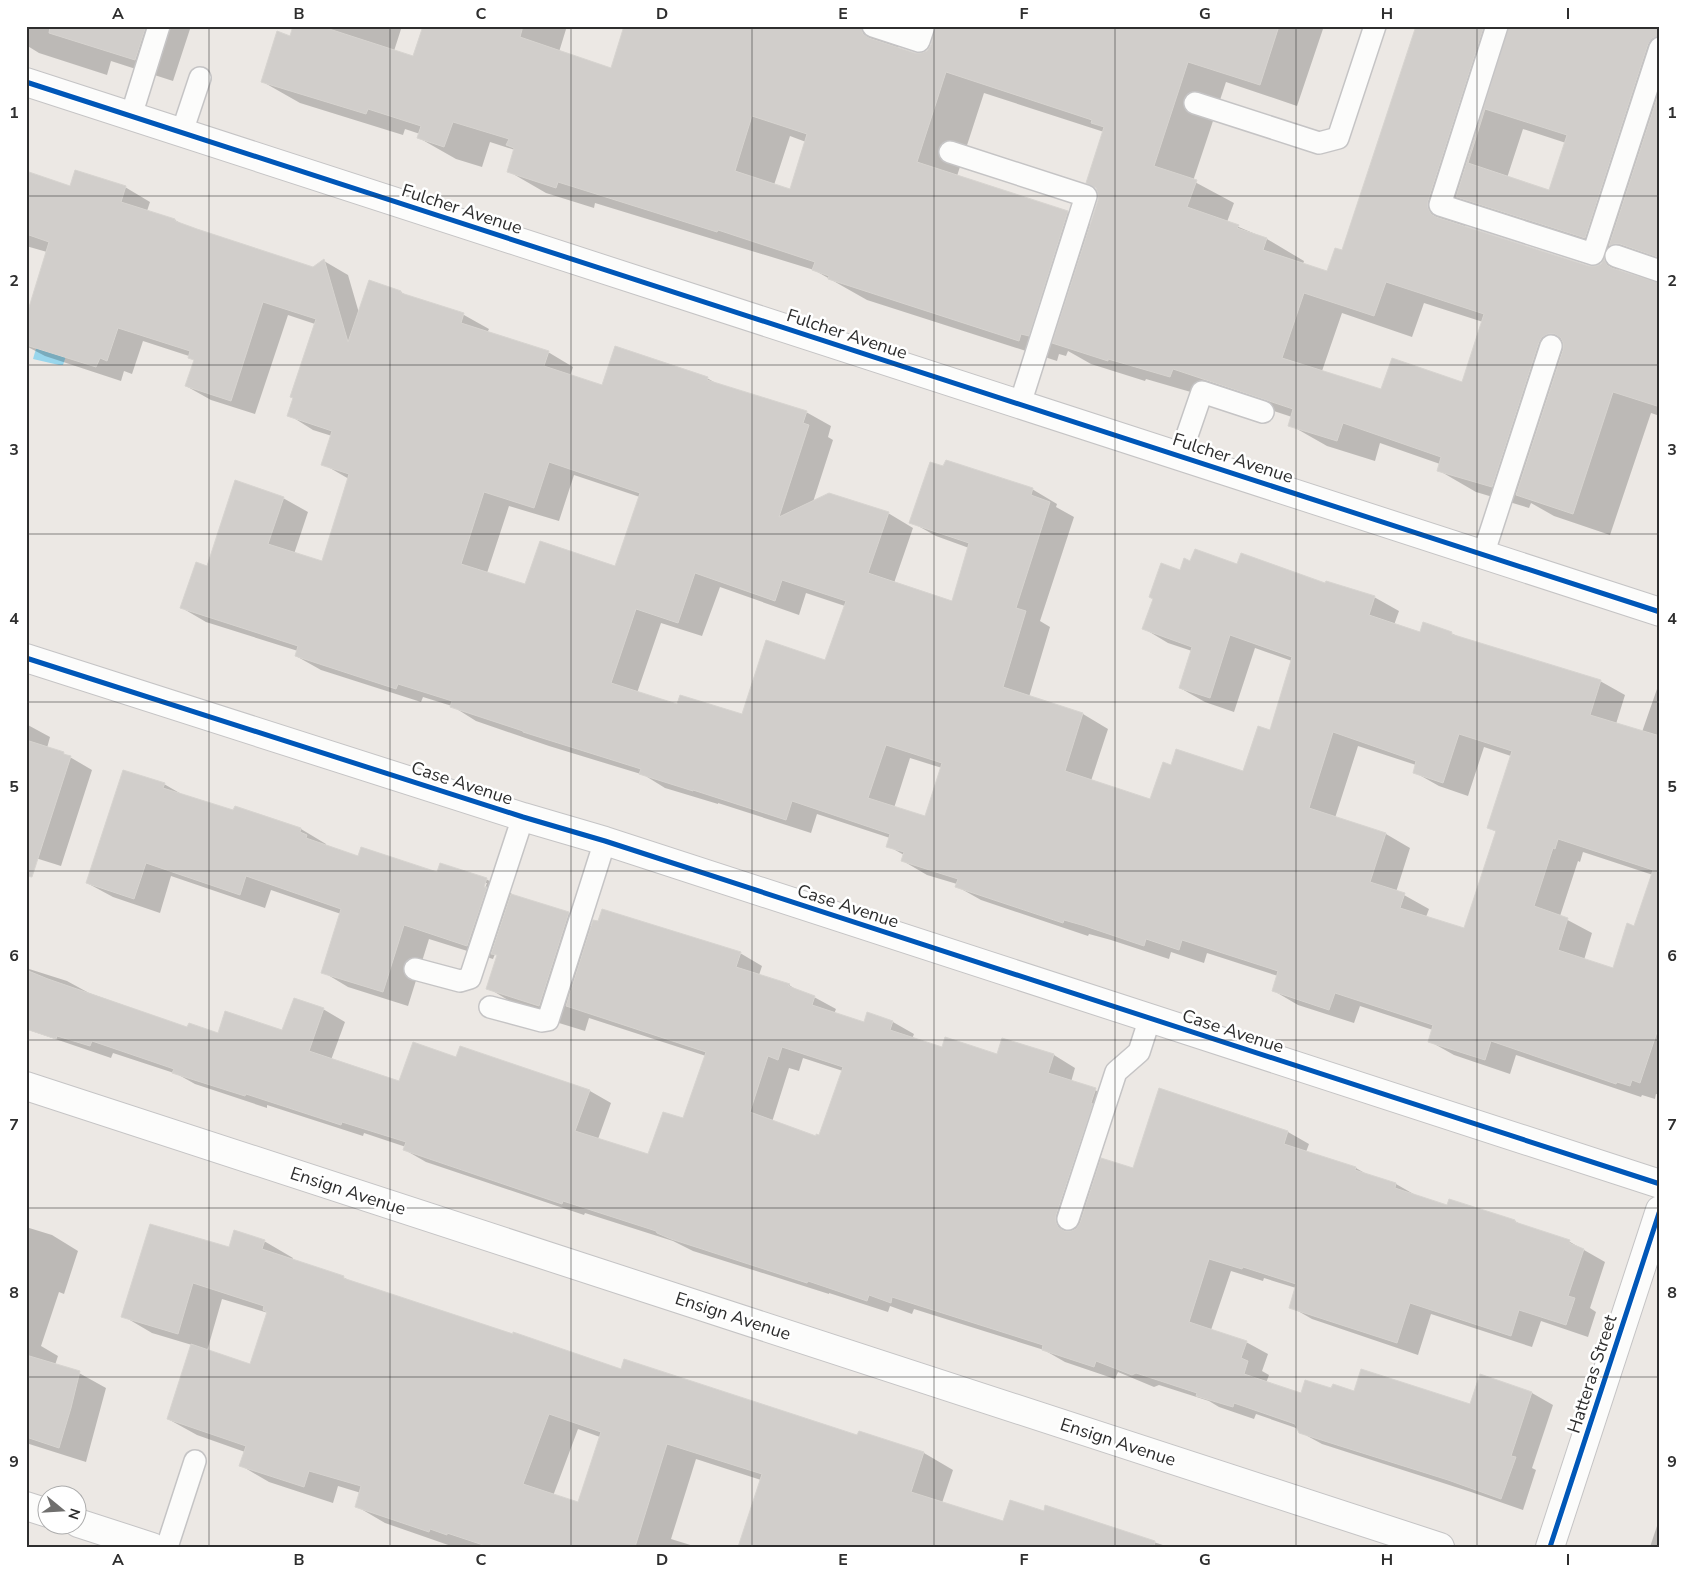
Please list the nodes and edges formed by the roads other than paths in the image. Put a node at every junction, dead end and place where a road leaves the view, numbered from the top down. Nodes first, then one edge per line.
1 (159, 26) edge
2 (873, 26) edge
3 (924, 26) edge
4 (1375, 26) edge
5 (1498, 26) edge
6 (1660, 48) edge
7 (200, 78) dead end
8 (26, 82) edge
9 (1195, 103) dead end
10 (131, 116) junction
11 (182, 132) junction
12 (950, 152) dead end
13 (1616, 256) dead end
14 (1660, 271) edge
15 (1551, 346) dead end
16 (1020, 404) junction
17 (1263, 412) dead end
18 (1180, 456) junction
19 (1483, 554) junction
20 (1660, 612) edge
21 (26, 658) edge
22 (522, 816) junction
23 (605, 841) junction
24 (414, 969) dead end
25 (490, 1007) dead end
26 (1150, 1018) junction
27 (26, 1086) edge
28 (1660, 1184) edge
29 (1660, 1210) edge
30 (1068, 1219) dead end
31 (195, 1461) dead end
32 (26, 1506) edge
33 (38, 1510) edge
34 (88, 1526) edge
35 (152, 1547) edge
36 (167, 1547) edge
37 (1440, 1547) edge
38 (1550, 1547) edge

1 - 10 lane
2 - 3 lane
4 - 9 lane
5 - 6 lane
7 - 11 lane
8 - 10 street, Fulcher Avenue
10 - 11 street, Fulcher Avenue
11 - 16 street, Fulcher Avenue
12 - 16 lane
13 - 14 lane
15 - 19 lane
16 - 18 street, Fulcher Avenue
17 - 18 lane
18 - 19 street, Fulcher Avenue
19 - 20 street, Fulcher Avenue
21 - 22 street, Case Avenue
22 - 23 street, Case Avenue
22 - 24 lane
23 - 25 lane
23 - 26 street, Case Avenue
26 - 28 street, Case Avenue
26 - 30 lane
27 - 37 street, Ensign Avenue
29 - 38 street, Hatteras Street
31 - 36 lane
32 - 33 street
34 - 35 street

